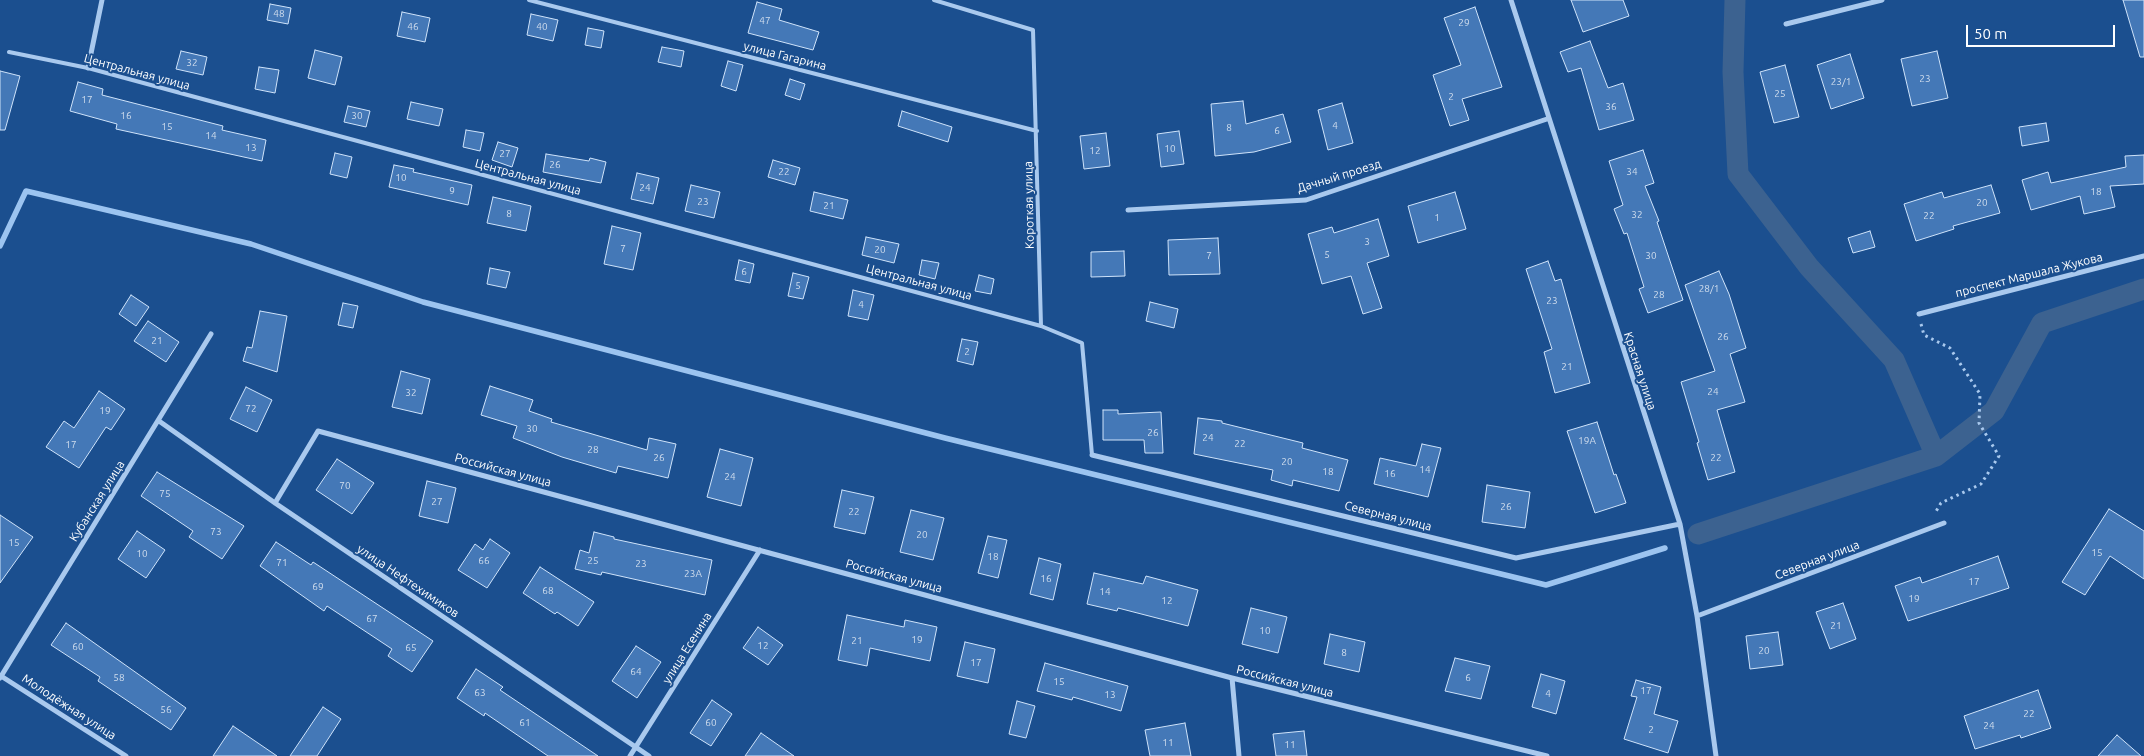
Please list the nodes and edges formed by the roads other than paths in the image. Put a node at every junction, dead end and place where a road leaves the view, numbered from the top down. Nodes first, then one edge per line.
1 (102, 0) edge
2 (529, 0) edge
3 (934, 0) edge
4 (1511, 0) edge
5 (1882, 0) edge
6 (1786, 24) dead end
7 (9, 52) dead end
8 (88, 68) junction
9 (1548, 119) junction
10 (1037, 131) junction
11 (1128, 210) dead end
12 (2144, 256) edge
13 (1918, 314) road end
14 (1041, 326) junction
15 (211, 334) dead end
16 (159, 420) junction
17 (1092, 455) joint
18 (275, 503) junction
19 (1944, 523) dead end
20 (1680, 524) junction
21 (760, 550) junction
22 (1697, 616) junction
23 (1, 677) edge
24 (1232, 678) junction
25 (635, 747) junction
26 (126, 756) edge
27 (630, 756) edge
28 (648, 756) edge
29 (1239, 756) edge
30 (1547, 756) edge
31 (1716, 756) edge

1 - 8 street
2 - 10 lane, улица Гагарина
3 - 10 lane, Короткая улица
4 - 9 street, Красная улица
5 - 6 street
7 - 8 lane, Центральная улица
8 - 14 lane, Центральная улица
9 - 11 street, Дачный проезд
9 - 20 street, Красная улица
10 - 14 lane, Короткая улица
12 - 13 street, проспект Маршала Жукова
14 - 17 lane
15 - 16 street, Кубанская улица
16 - 18 street, улица Нефтехимиков
16 - 23 street, Кубанская улица
17 - 20 street, Северная улица
18 - 21 street, Российская улица
18 - 25 street, улица Нефтехимиков
19 - 22 street, Северная улица
20 - 22 street, Красная улица
21 - 24 street, Российская улица
21 - 25 street, улица Есенина
22 - 31 street, Красная улица
23 - 26 street, Молодёжная улица
24 - 29 street
24 - 30 street, Российская улица
25 - 27 street, улица Есенина
25 - 28 street, улица Нефтехимиков

